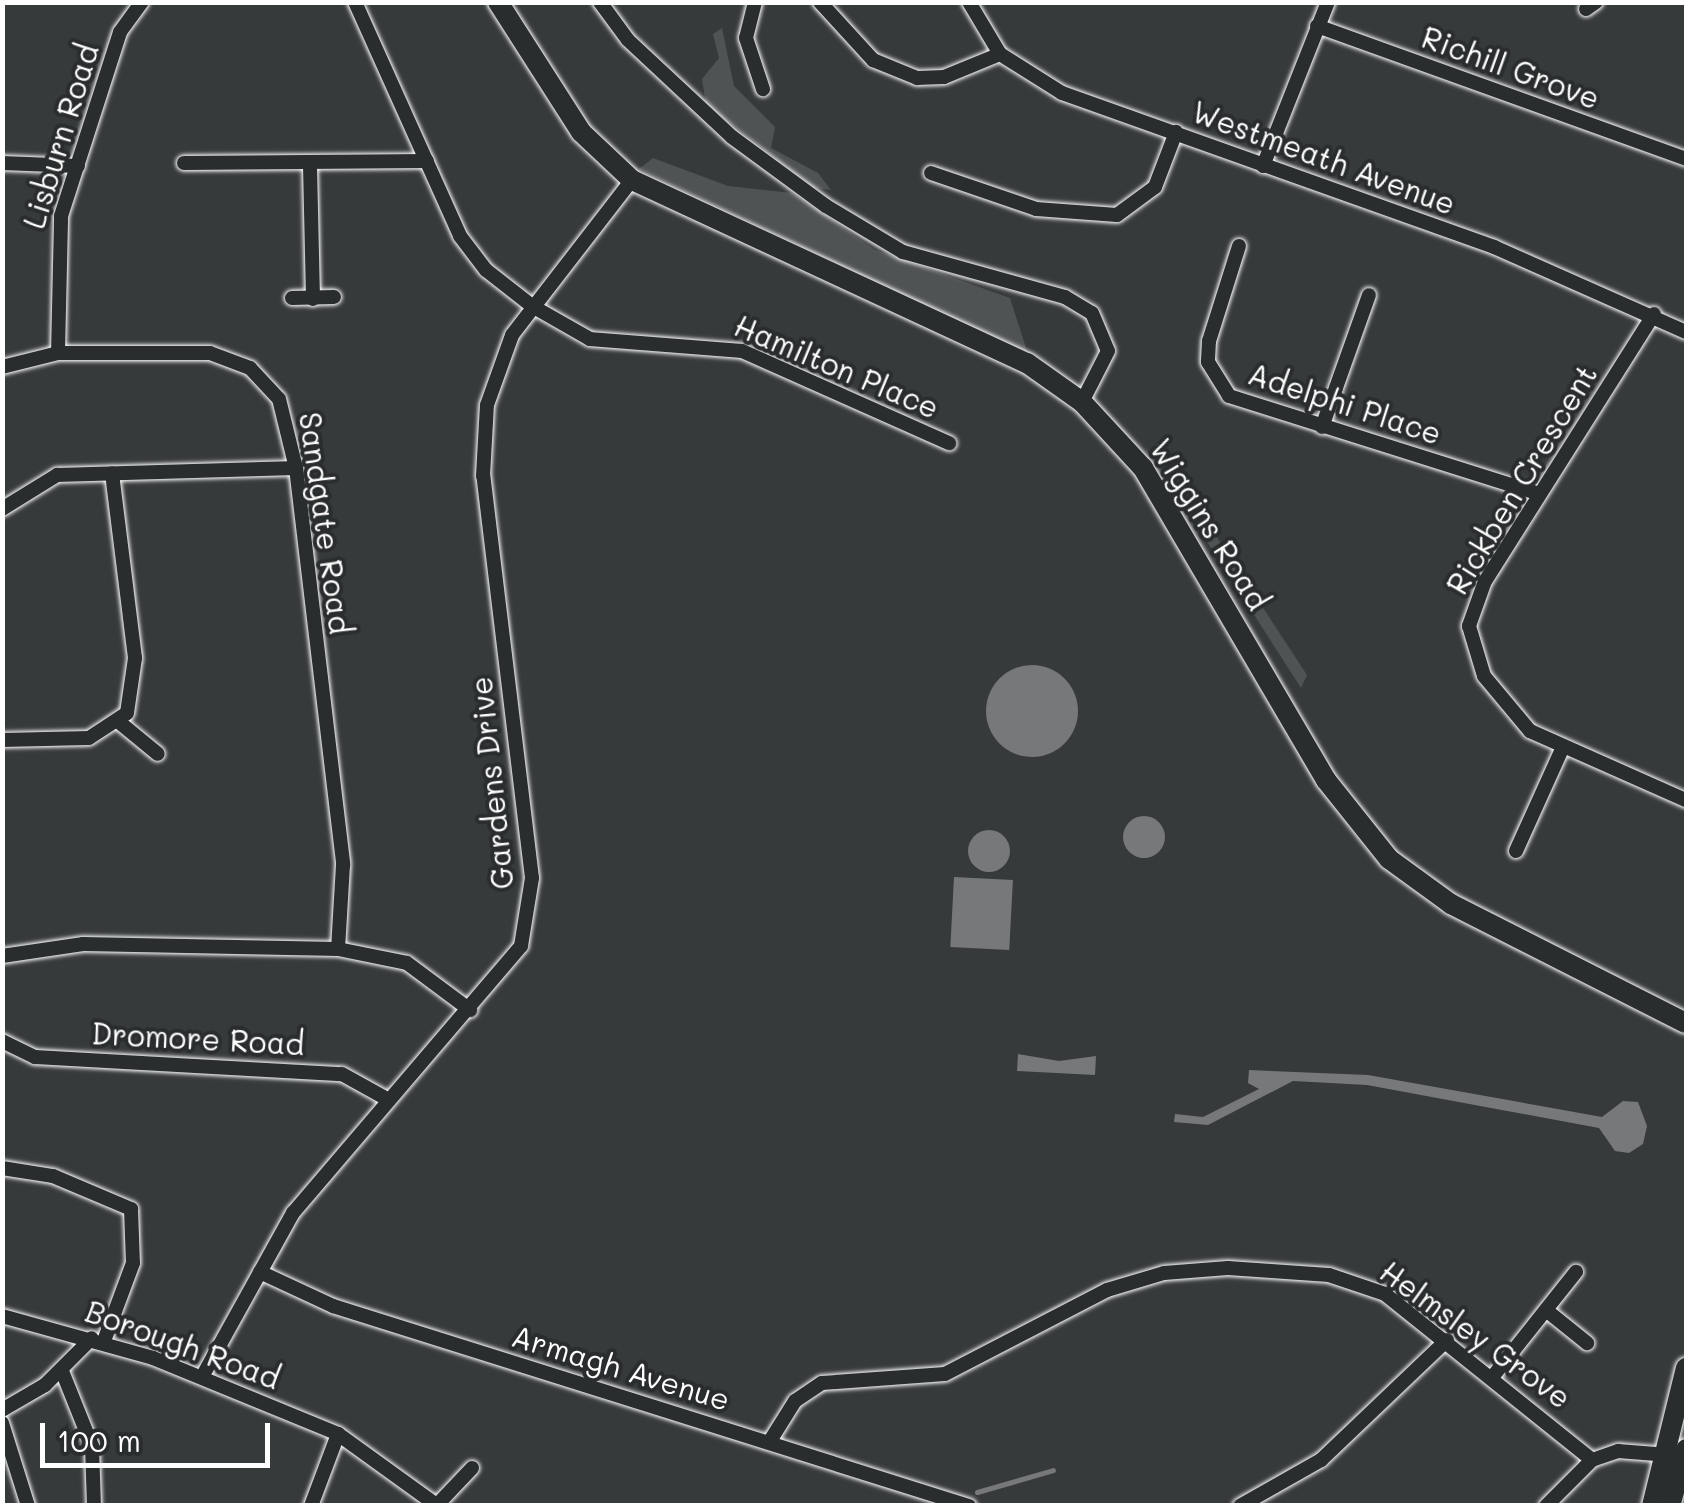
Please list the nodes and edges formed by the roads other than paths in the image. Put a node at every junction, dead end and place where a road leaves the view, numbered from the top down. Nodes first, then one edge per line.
1 (142, 2) edge
2 (355, 2) edge
3 (498, 2) edge
4 (600, 2) edge
5 (755, 2) edge
6 (820, 2) edge
7 (969, 2) edge
8 (1328, 2) edge
9 (1317, 26) junction
10 (1000, 54) junction
11 (763, 89) dead end
12 (1176, 132) junction
13 (1686, 159) edge
14 (427, 161) junction
15 (2, 163) edge
16 (184, 163) dead end
17 (78, 166) junction
18 (310, 166) junction
19 (1263, 166) junction
20 (931, 173) dead end
21 (632, 180) junction
22 (1239, 246) dead end
23 (1369, 294) dead end
24 (292, 298) dead end
25 (334, 298) dead end
26 (313, 299) junction
27 (532, 306) junction
28 (1654, 314) junction
29 (1686, 332) edge
30 (58, 353) junction
31 (2, 367) edge
32 (1082, 402) junction
33 (1322, 427) junction
34 (950, 443) dead end
35 (296, 468) junction
36 (112, 472) junction
37 (1540, 494) junction
38 (2, 509) edge
39 (119, 722) junction
40 (2, 740) edge
41 (1562, 748) junction
42 (158, 754) dead end
43 (1686, 800) edge
44 (1516, 851) dead end
45 (338, 949) junction
46 (2, 956) edge
47 (470, 1010) junction
48 (1686, 1022) edge
49 (2, 1041) edge
50 (387, 1099) junction
51 (2, 1168) edge
52 (260, 1272) junction
53 (1576, 1272) dead end
54 (1546, 1310) junction
55 (2, 1316) edge
56 (98, 1340) junction
57 (1447, 1340) junction
58 (1587, 1343) dead end
59 (1686, 1368) edge
60 (62, 1371) junction
61 (1494, 1375) junction
62 (202, 1377) junction
63 (2, 1410) edge
64 (2, 1423) edge
65 (338, 1434) junction
66 (770, 1441) junction
67 (1661, 1454) junction
68 (1685, 1454) edge
69 (1592, 1460) junction
70 (472, 1468) dead end
71 (438, 1505) edge
72 (28, 1506) edge
73 (94, 1506) edge
74 (311, 1506) edge
75 (969, 1506) edge
76 (1240, 1506) edge
77 (1546, 1506) edge
78 (1652, 1506) edge
79 (1670, 1506) edge

1 - 17 street, Lisburn Road
2 - 14 street
3 - 21 street, Wiggins Road
4 - 32 street
5 - 11 street
6 - 10 street
7 - 10 street, Westmeath Avenue
8 - 9 street
9 - 13 street, Richill Grove
9 - 19 street
10 - 12 street, Westmeath Avenue
12 - 19 street, Westmeath Avenue
12 - 20 street
14 - 18 street
14 - 27 street
15 - 17 street
16 - 18 street
17 - 30 street, Lisburn Road
18 - 26 street
19 - 28 street, Westmeath Avenue
21 - 27 street, Gardens Drive
21 - 32 street, Wiggins Road
22 - 33 street, Adelphi Place
23 - 33 street
24 - 26 street
25 - 26 street
27 - 34 street, Hamilton Place
27 - 47 street, Gardens Drive
28 - 29 street, Westmeath Avenue
28 - 37 street, Rickben Crescent
30 - 31 street, Sandgate Road
30 - 35 street, Sandgate Road
32 - 48 street, Wiggins Road
33 - 37 street, Adelphi Place
35 - 36 street
35 - 45 street, Sandgate Road
36 - 38 street
36 - 39 street
37 - 41 street, Rickben Crescent
39 - 40 street
39 - 42 street
41 - 43 street, Rickben Crescent
41 - 44 street
45 - 46 street
45 - 47 street
47 - 50 street, Gardens Drive
49 - 50 street, Dromore Road
50 - 52 street, Gardens Drive
51 - 56 street
52 - 62 street, Gardens Drive
52 - 66 street, Armagh Avenue
53 - 54 street
54 - 58 street
54 - 61 street
55 - 56 street, Borough Road
56 - 60 street
56 - 62 street, Borough Road
57 - 61 street, Helmsley Grove
57 - 66 street, Helmsley Grove
57 - 76 street
59 - 67 street
60 - 63 street
60 - 73 street
61 - 69 street, Helmsley Grove
62 - 65 street, Borough Road
64 - 72 street
65 - 71 street, Borough Road
65 - 74 street
66 - 75 street, Armagh Avenue
67 - 68 street
67 - 69 street
67 - 78 street
68 - 79 street
69 - 77 street
70 - 71 street

